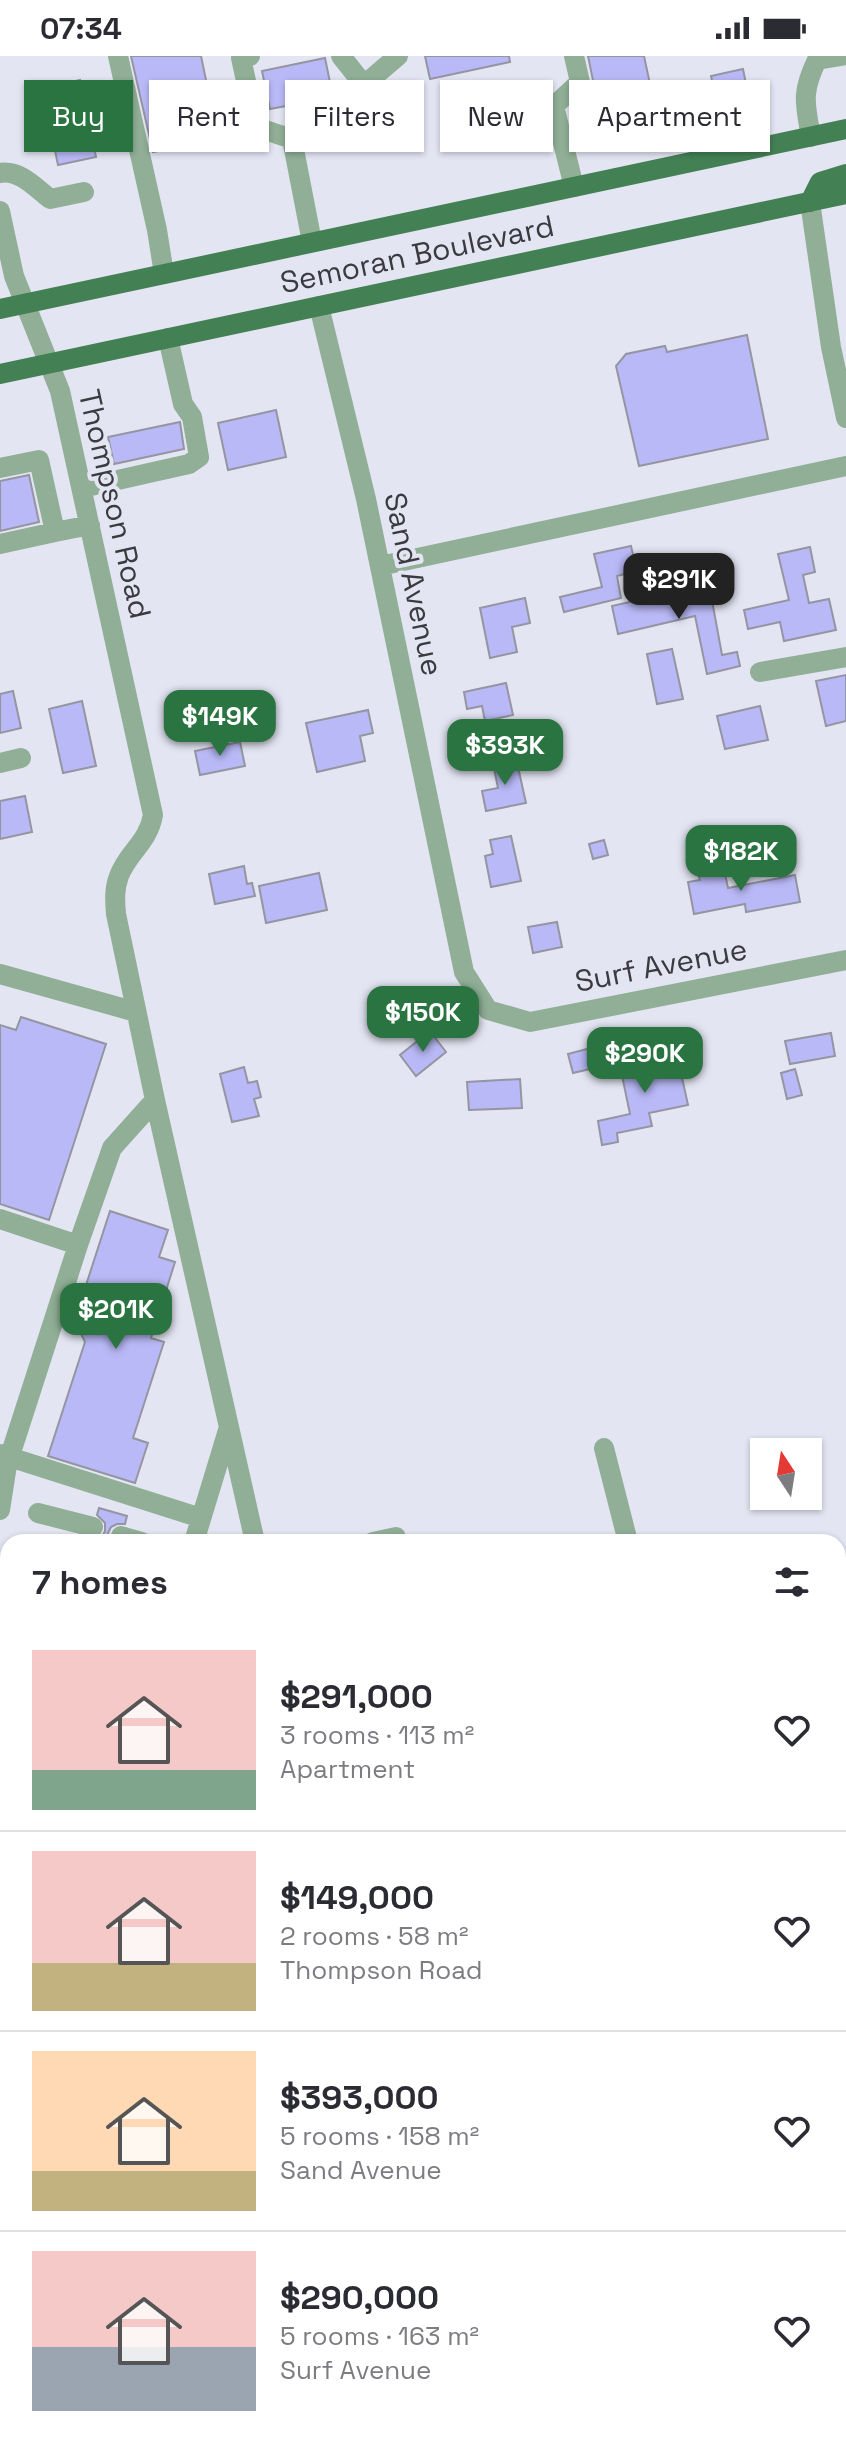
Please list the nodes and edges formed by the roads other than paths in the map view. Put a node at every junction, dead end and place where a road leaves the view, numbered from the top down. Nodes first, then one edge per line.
1 (118, 56) edge
2 (250, 56) edge
3 (341, 56) edge
4 (398, 56) edge
5 (574, 56) edge
6 (841, 56) edge
7 (817, 58) edge
8 (360, 80) edge
9 (370, 80) edge
10 (846, 129) edge
11 (285, 137) edge
12 (811, 137) junction
13 (295, 152) edge
14 (0, 173) edge
15 (846, 174) edge
16 (574, 187) junction
17 (84, 192) dead end
18 (846, 194) edge
19 (810, 202) junction
20 (0, 211) edge
21 (312, 242) junction
22 (164, 274) junction
23 (25, 304) junction
24 (319, 306) junction
25 (0, 309) edge
26 (168, 338) junction
27 (49, 363) junction
28 (0, 374) edge
29 (846, 418) edge
30 (846, 466) edge
31 (0, 468) edge
32 (82, 488) junction
33 (90, 525) junction
34 (55, 532) junction
35 (0, 544) edge
36 (380, 566) junction
37 (846, 657) edge
38 (760, 672) dead end
39 (21, 758) dead end
40 (0, 763) edge
41 (846, 960) edge
42 (0, 974) edge
43 (488, 1010) joint
44 (136, 1012) junction
45 (155, 1100) junction
46 (0, 1219) edge
47 (78, 1245) junction
48 (230, 1425) junction
49 (604, 1448) dead end
50 (5, 1456) edge
51 (0, 1510) edge
52 (38, 1513) dead end
53 (201, 1518) junction
54 (93, 1527) dead end
55 (196, 1534) edge
56 (253, 1534) edge
57 (626, 1534) edge

1 - 22 street
2 - 11 street
3 - 8 street
4 - 9 street
5 - 16 street
6 - 7 street
7 - 12 street
10 - 12 main road, Semoran Boulevard
12 - 16 main road, Semoran Boulevard
13 - 21 street
14 - 17 street
15 - 19 main road
16 - 21 main road, Semoran Boulevard
18 - 19 main road, Semoran Boulevard
19 - 24 main road, Semoran Boulevard
19 - 29 street
20 - 23 street, Thompson Road
21 - 22 main road, Semoran Boulevard
22 - 23 main road, Semoran Boulevard
23 - 25 main road, Semoran Boulevard
23 - 27 street, Thompson Road
24 - 26 main road, Semoran Boulevard
24 - 36 street, Sand Avenue
26 - 27 main road, Semoran Boulevard
26 - 32 street
27 - 28 main road, Semoran Boulevard
27 - 32 street, Thompson Road
30 - 36 street
31 - 34 street
32 - 33 street, Thompson Road
33 - 34 street
33 - 44 street, Thompson Road
34 - 35 street
36 - 43 street, Sand Avenue
37 - 38 street
39 - 40 street
41 - 43 street, Surf Avenue
42 - 44 street
44 - 45 street
45 - 47 street
45 - 48 street
46 - 47 street
47 - 50 street
48 - 53 street
48 - 56 street
49 - 57 street
50 - 51 street
50 - 53 street
52 - 54 street
53 - 55 street

